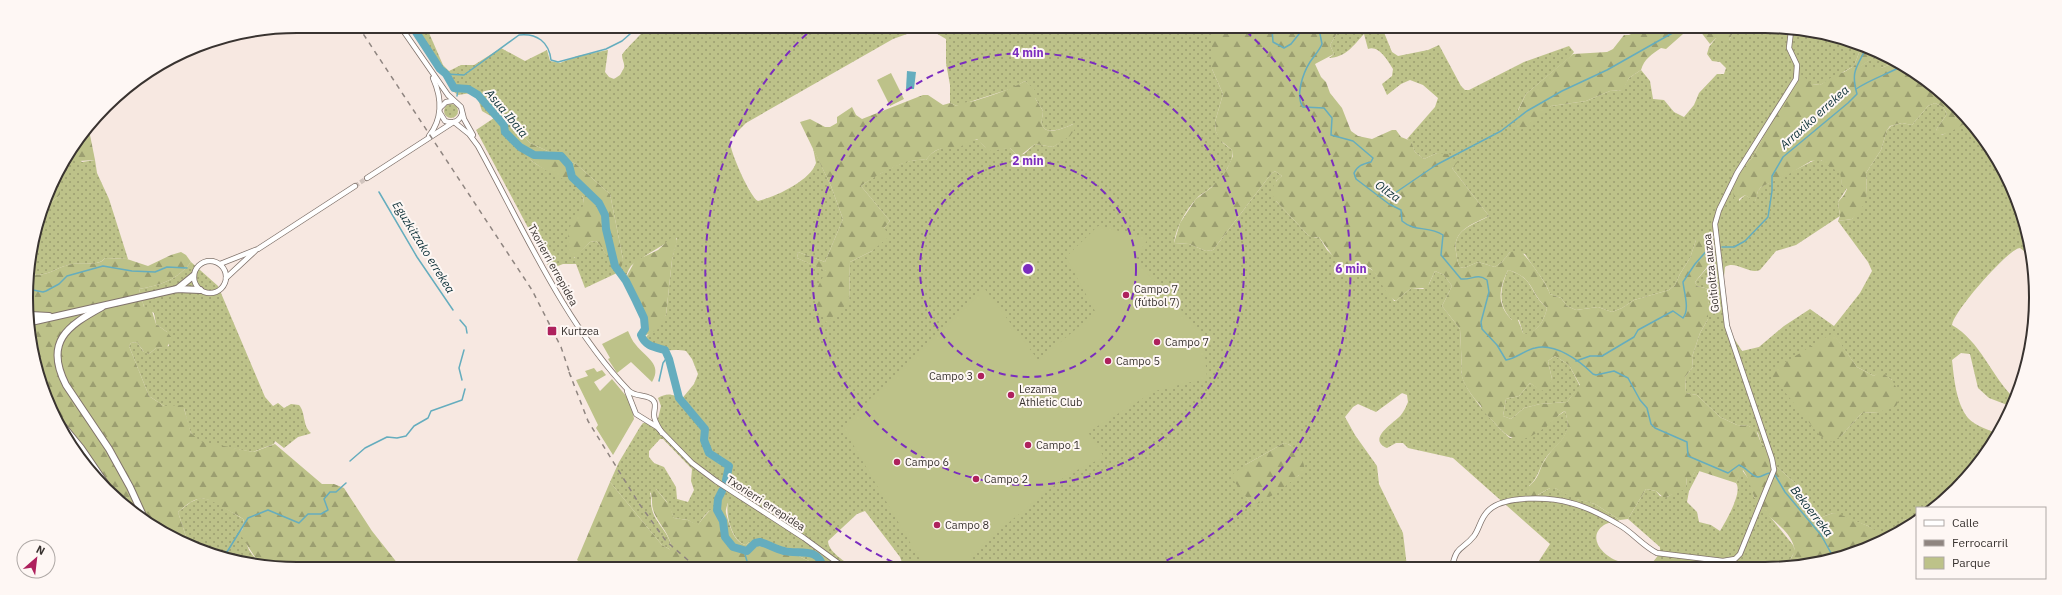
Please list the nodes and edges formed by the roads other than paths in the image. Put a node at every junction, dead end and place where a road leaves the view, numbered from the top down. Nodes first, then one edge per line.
1 (405, 33) edge
2 (1791, 35) edge
3 (428, 67) junction
4 (452, 101) junction
5 (441, 107) junction
6 (440, 113) junction
7 (462, 114) junction
8 (453, 123) junction
9 (428, 138) junction
10 (478, 146) junction
11 (367, 178) tunnel mouth
12 (355, 186) tunnel mouth
13 (258, 249) junction
14 (220, 264) junction
15 (193, 276) junction
16 (226, 278) junction
17 (176, 289) junction
18 (200, 290) junction
19 (102, 307) junction
20 (34, 315) edge
21 (60, 316) junction
22 (34, 321) edge
23 (623, 385) junction
24 (643, 396) junction
25 (634, 405) junction
26 (654, 414) junction
27 (645, 418) junction
28 (662, 433) junction
29 (79, 446) edge
30 (89, 460) edge
31 (139, 509) edge
32 (837, 562) edge
33 (1453, 562) edge

1 - 3 street, Txorierri errepidea
2 - 33 street, Goitioltza auzoa
3 - 4 street, Txorierri errepidea
3 - 5 street, Txorierri errepidea
4 - 5 street
4 - 7 street, Txorierri errepidea
5 - 6 street, Txorierri errepidea
6 - 8 street, Txorierri errepidea
6 - 9 street
7 - 8 street
7 - 10 street, Txorierri errepidea
8 - 9 street
8 - 10 street, Txorierri errepidea
9 - 11 street
10 - 23 street, Txorierri errepidea
12 - 13 street
13 - 14 street
13 - 16 street
14 - 15 street
14 - 16 street
15 - 17 highway
15 - 18 street
16 - 18 street
17 - 18 highway
17 - 19 highway
19 - 21 highway
19 - 31 highway
20 - 21 highway
21 - 22 highway
23 - 24 street, Txorierri errepidea
23 - 25 street, Txorierri errepidea
24 - 25 street
24 - 26 street, Txorierri errepidea
25 - 27 street, Txorierri errepidea
26 - 27 street
26 - 28 street, Txorierri errepidea
27 - 28 street, Txorierri errepidea
28 - 32 street, Txorierri errepidea
29 - 30 highway

